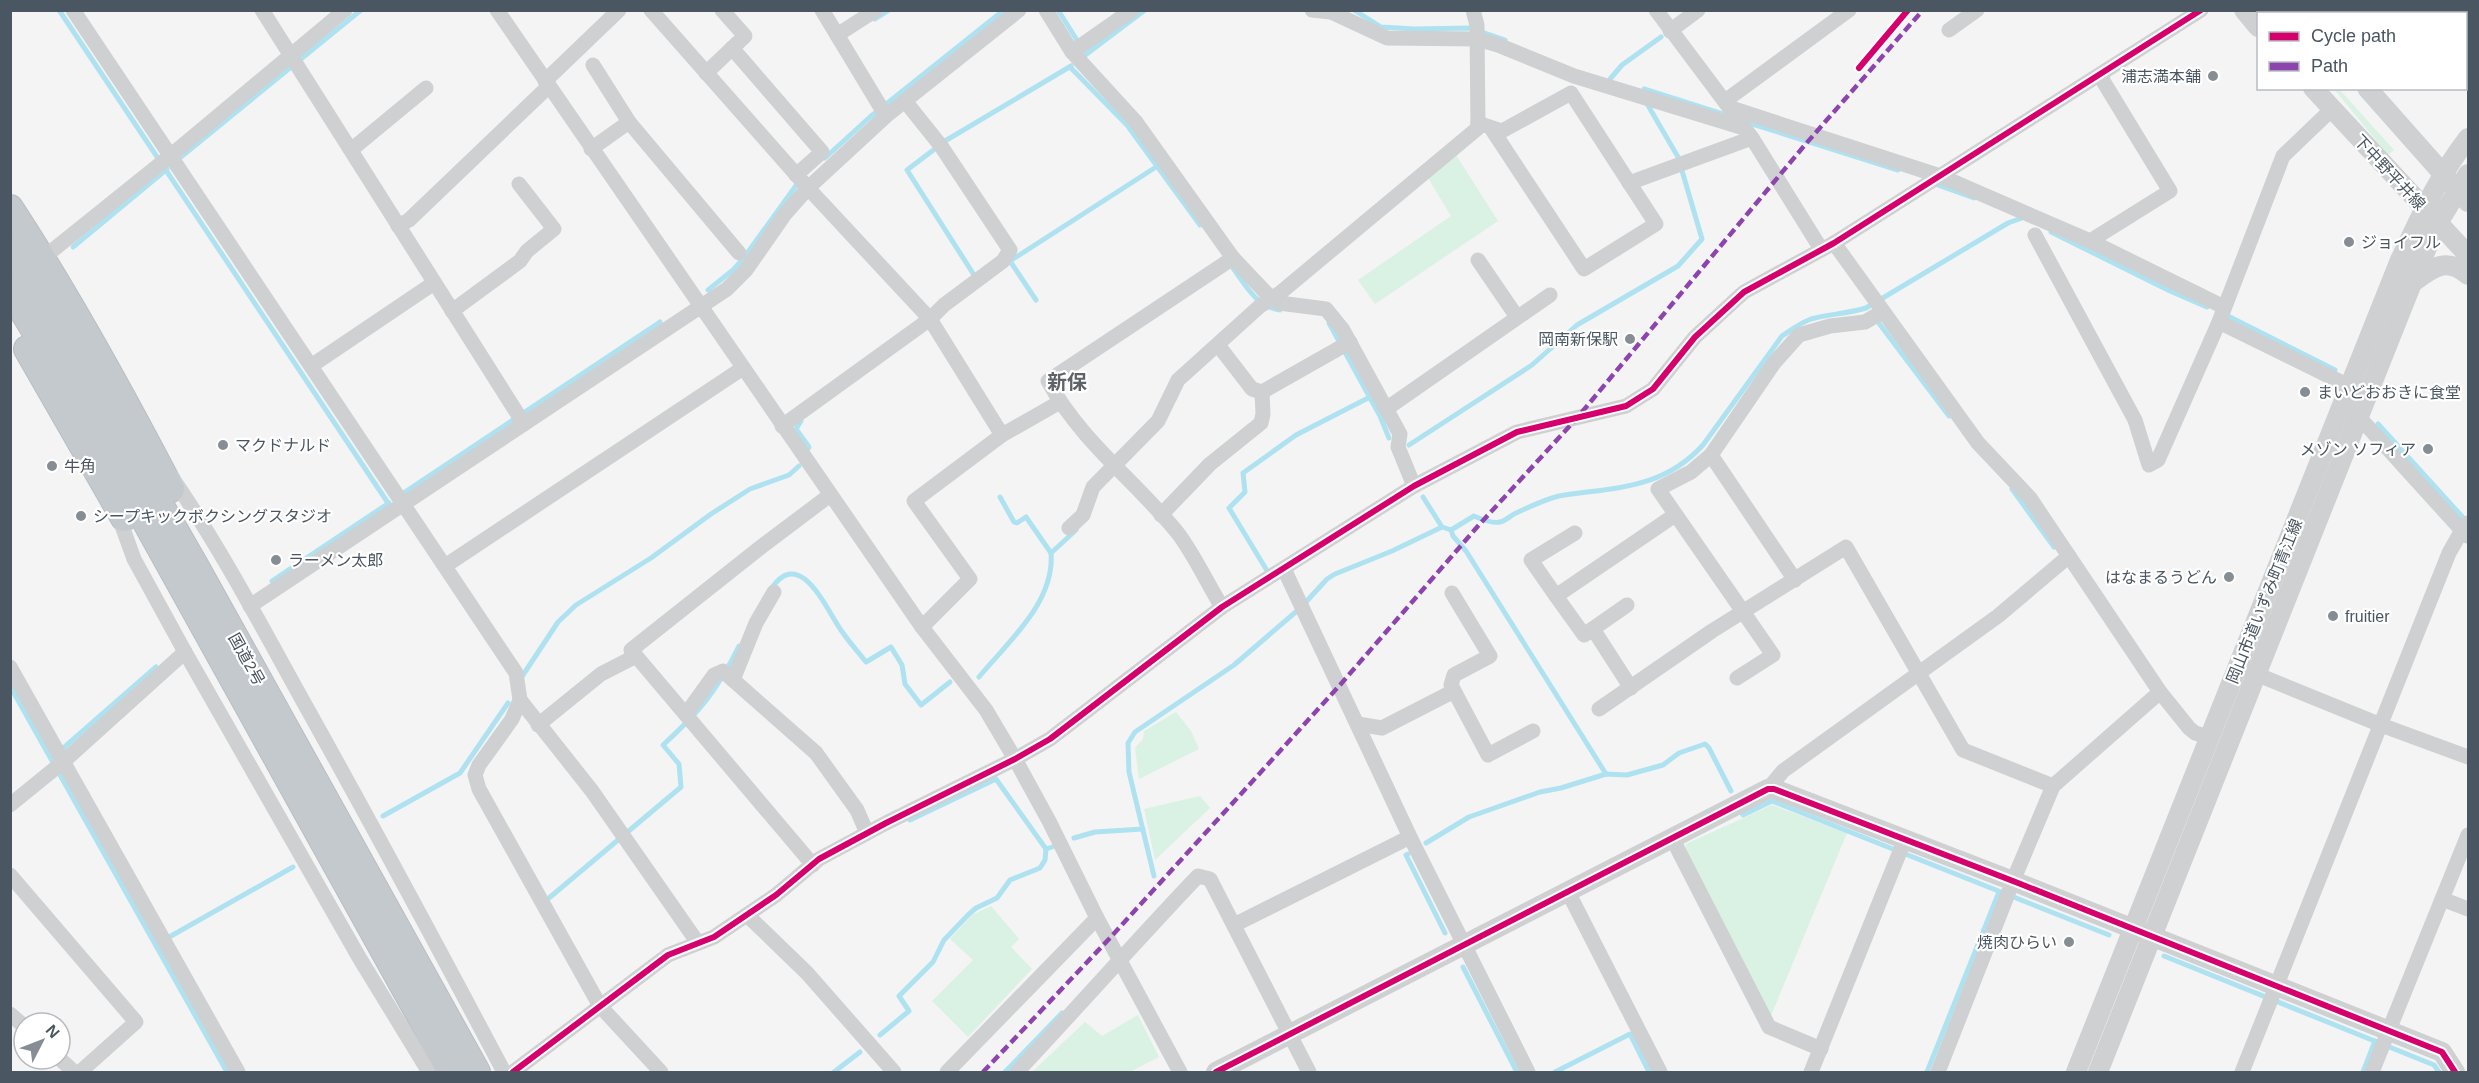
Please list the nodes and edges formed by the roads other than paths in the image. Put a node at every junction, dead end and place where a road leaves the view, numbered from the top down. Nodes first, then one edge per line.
1 (73, 10) edge
2 (262, 10) edge
3 (345, 10) edge
4 (497, 10) edge
5 (619, 10) edge
6 (651, 10) edge
7 (722, 10) edge
8 (822, 10) edge
9 (876, 10) edge
10 (1019, 10) edge
11 (1046, 10) edge
12 (1132, 10) edge
13 (1311, 10) edge
14 (1656, 10) edge
15 (1698, 10) edge
16 (1849, 10) edge
17 (1977, 10) edge
18 (2201, 10) edge
19 (2244, 10) edge
20 (2257, 25) edge
21 (1476, 27) edge
22 (1949, 30) dead end
23 (843, 31) junction
24 (1670, 31) junction
25 (732, 48) junction
26 (1079, 49) junction
27 (294, 61) junction
28 (593, 65) dead end
29 (706, 73) junction
30 (2100, 76) junction
31 (547, 83) junction
32 (426, 88) dead end
33 (2315, 90) edge
34 (2369, 90) edge
35 (905, 101) junction
36 (2331, 110) junction
37 (883, 111) junction
38 (1738, 119) junction
39 (629, 122) junction
40 (1484, 125) junction
41 (2469, 138) edge
42 (591, 149) junction
43 (351, 150) junction
44 (169, 162) junction
45 (2442, 173) junction
46 (1934, 180) junction
47 (802, 181) junction
48 (1629, 183) junction
49 (519, 184) dead end
50 (2465, 189) edge
51 (10, 208) edge
52 (2423, 208) junction
53 (2438, 223) junction
54 (398, 226) junction
55 (2035, 235) dead end
56 (2090, 242) junction
57 (1828, 246) junction
58 (10, 249) edge
59 (739, 253) dead end
60 (2469, 255) edge
61 (43, 258) junction
62 (1229, 260) junction
63 (1478, 260) dead end
64 (2469, 275) edge
65 (434, 283) junction
66 (2412, 283) junction
67 (10, 290) edge
68 (1550, 295) dead end
69 (1266, 302) junction
70 (700, 308) junction
71 (452, 311) junction
72 (1877, 311) junction
73 (2222, 314) junction
74 (1517, 317) junction
75 (10, 321) edge
76 (933, 323) junction
77 (1345, 345) junction
78 (1221, 348) junction
79 (311, 366) junction
80 (742, 368) junction
81 (2349, 386) junction
82 (1262, 392) junction
83 (1060, 402) junction
84 (2341, 408) junction
85 (1386, 409) junction
86 (2359, 417) junction
87 (521, 418) junction
88 (782, 426) junction
89 (1002, 435) junction
90 (144, 437) junction
91 (1711, 455) junction
92 (1116, 468) junction
93 (1414, 486) junction
94 (830, 495) junction
95 (111, 496) junction
96 (400, 498) junction
97 (1161, 515) junction
98 (1676, 515) junction
99 (1069, 528) dead end
100 (2466, 529) edge
101 (1575, 533) dead end
102 (2069, 555) junction
103 (445, 566) junction
104 (196, 567) junction
105 (1284, 569) junction
106 (1795, 580) junction
107 (774, 592) dead end
108 (1452, 593) dead end
109 (1556, 596) junction
110 (1627, 605) dead end
111 (250, 606) junction
112 (1222, 607) junction
113 (1743, 612) junction
114 (922, 627) junction
115 (1593, 628) junction
116 (185, 652) junction
117 (636, 656) junction
118 (10, 667) edge
119 (2247, 670) junction
120 (1917, 672) junction
121 (728, 676) junction
122 (1737, 678) dead end
123 (1631, 688) junction
124 (1454, 691) junction
125 (2160, 692) junction
126 (520, 700) junction
127 (1599, 709) dead end
128 (689, 718) junction
129 (1358, 724) junction
130 (538, 725) junction
131 (2381, 725) junction
132 (1533, 731) dead end
133 (2209, 737) junction
134 (2469, 757) edge
135 (1015, 759) junction
136 (58, 760) junction
137 (2053, 786) junction
138 (1768, 789) junction
139 (10, 805) edge
140 (867, 833) junction
141 (2469, 835) edge
142 (1410, 837) junction
143 (1672, 838) junction
144 (1902, 847) junction
145 (336, 862) junction
146 (813, 865) junction
147 (10, 875) edge
148 (2009, 890) junction
149 (1568, 892) junction
150 (2442, 899) junction
151 (2469, 909) edge
152 (747, 915) junction
153 (1097, 918) junction
154 (381, 923) junction
155 (1234, 925) junction
156 (2133, 928) junction
157 (2153, 936) junction
158 (698, 944) junction
159 (1465, 945) junction
160 (1120, 960) junction
161 (2273, 995) junction
162 (600, 1006) junction
163 (1288, 1034) junction
164 (2385, 1040) junction
165 (1821, 1049) junction
166 (80, 1072) edge
167 (237, 1072) edge
168 (429, 1072) edge
169 (451, 1072) edge
170 (477, 1072) edge
171 (504, 1072) edge
172 (513, 1072) edge
173 (661, 1072) edge
174 (894, 1072) edge
175 (947, 1072) edge
176 (1017, 1072) edge
177 (1180, 1072) edge
178 (1216, 1072) edge
179 (1309, 1072) edge
180 (1528, 1072) edge
181 (1660, 1072) edge
182 (1811, 1072) edge
183 (1938, 1072) edge
184 (2076, 1072) edge
185 (2098, 1072) edge
186 (2242, 1072) edge
187 (2372, 1072) edge
188 (2455, 1072) edge

1 - 44 street
2 - 27 street
3 - 27 street
4 - 31 street
5 - 31 street
6 - 29 street
7 - 25 street
8 - 23 street
9 - 23 street
10 - 35 street
11 - 26 street
12 - 26 street
13 - 21 street
14 - 24 street
15 - 24 street
16 - 38 street
17 - 22 street
18 - 30 street
19 - 20 street
21 - 38 street
21 - 40 street
23 - 37 street
24 - 38 street
25 - 29 street
25 - 47 street
26 - 62 street
27 - 43 street
27 - 44 street
28 - 39 street
29 - 47 street
30 - 46 street
30 - 56 street
31 - 42 street
31 - 54 street
32 - 43 street
33 - 36 street, 下中野平井線
34 - 45 street
35 - 37 street
35 - 76 street
36 - 52 street, 下中野平井線
36 - 73 street
37 - 47 street
38 - 46 street
38 - 48 street
38 - 57 street
39 - 42 street
39 - 59 street
40 - 48 street
40 - 48 street
40 - 69 street
41 - 45 street, 岡山市道いずみ町青江線
42 - 70 street
43 - 54 street
44 - 61 street
44 - 79 street
45 - 50 street
45 - 52 street, 岡山市道いずみ町青江線
46 - 56 street
46 - 57 street
47 - 70 street
47 - 76 street
49 - 71 street
50 - 53 street, 岡山市道いずみ町青江線
51 - 61 highway
52 - 53 street, 下中野平井線
52 - 81 street, 岡山市道いずみ町青江線
53 - 60 street, 下中野平井線
53 - 66 street, 岡山市道いずみ町青江線
54 - 65 street
55 - 73 street
56 - 73 street
57 - 72 street
57 - 93 street
58 - 104 highway, 国道2号
61 - 90 highway
62 - 69 street
62 - 83 street
63 - 74 street
64 - 66 street
65 - 71 street
65 - 79 street
66 - 86 street, 岡山市道いずみ町青江線
67 - 145 highway, 国道2号
68 - 74 street
69 - 77 street
69 - 78 street
70 - 80 street
70 - 87 street
71 - 87 street
72 - 91 street
72 - 102 street
73 - 81 street
74 - 85 street
75 - 95 highway
76 - 88 street
76 - 89 street
77 - 82 street
77 - 85 street
78 - 82 street
78 - 92 street
79 - 96 street
80 - 88 street
80 - 103 street
81 - 84 street, 岡山市道いずみ町青江線
82 - 97 street
83 - 89 street
83 - 92 street
84 - 86 street
84 - 119 street, 岡山市道いずみ町青江線
85 - 93 street
86 - 100 street
86 - 119 street, 岡山市道いずみ町青江線
87 - 96 street
88 - 94 street
89 - 114 street
90 - 104 highway
90 - 111 street
91 - 98 street
91 - 106 street
92 - 97 street
92 - 99 street
93 - 105 street
94 - 114 street
94 - 117 street
95 - 116 street
95 - 145 highway
96 - 103 street
96 - 111 street
97 - 112 street
98 - 109 street
98 - 113 street
100 - 131 street
101 - 109 street
102 - 120 street
102 - 125 street
103 - 126 street
104 - 154 highway, 国道2号
105 - 112 street
105 - 129 street
106 - 113 street
106 - 120 street
107 - 121 street
108 - 124 street
109 - 115 street
110 - 115 street
111 - 171 street
112 - 135 street
113 - 122 street
113 - 123 street
114 - 135 street
115 - 123 street
116 - 136 street
116 - 168 street
117 - 128 street
117 - 130 street
118 - 136 street
119 - 131 street
119 - 133 street, 岡山市道いずみ町青江線
119 - 157 street, 岡山市道いずみ町青江線
120 - 137 street
120 - 138 street
121 - 128 street
121 - 140 street
123 - 127 street
124 - 129 street
124 - 132 street
125 - 133 street
125 - 137 street
126 - 130 street
126 - 162 street
128 - 146 street
129 - 142 street
130 - 158 street
131 - 134 street
131 - 161 street
133 - 156 street, 岡山市道いずみ町青江線
135 - 140 street
135 - 153 street
136 - 139 street
136 - 167 street
137 - 148 street
138 - 143 street
138 - 144 street
140 - 146 street
141 - 150 street
142 - 155 street
142 - 159 street
143 - 149 street
143 - 165 street
144 - 148 street
144 - 165 street
145 - 154 highway, 国道2号
146 - 152 street
147 - 166 street
148 - 156 street
148 - 183 street
149 - 159 street
149 - 181 street
150 - 151 street
150 - 164 street
152 - 158 street
152 - 174 street
153 - 160 street
153 - 175 street
154 - 169 highway, 国道2号
154 - 170 highway, 国道2号
155 - 160 street
155 - 163 street
156 - 157 street
156 - 184 street, 岡山市道いずみ町青江線
157 - 161 street
157 - 185 street, 岡山市道いずみ町青江線
158 - 162 street
159 - 163 street
159 - 180 street
160 - 176 street
160 - 177 street
161 - 164 street
161 - 186 street
162 - 172 street
162 - 173 street
163 - 178 street
163 - 179 street
164 - 187 street
164 - 188 street
165 - 182 street

